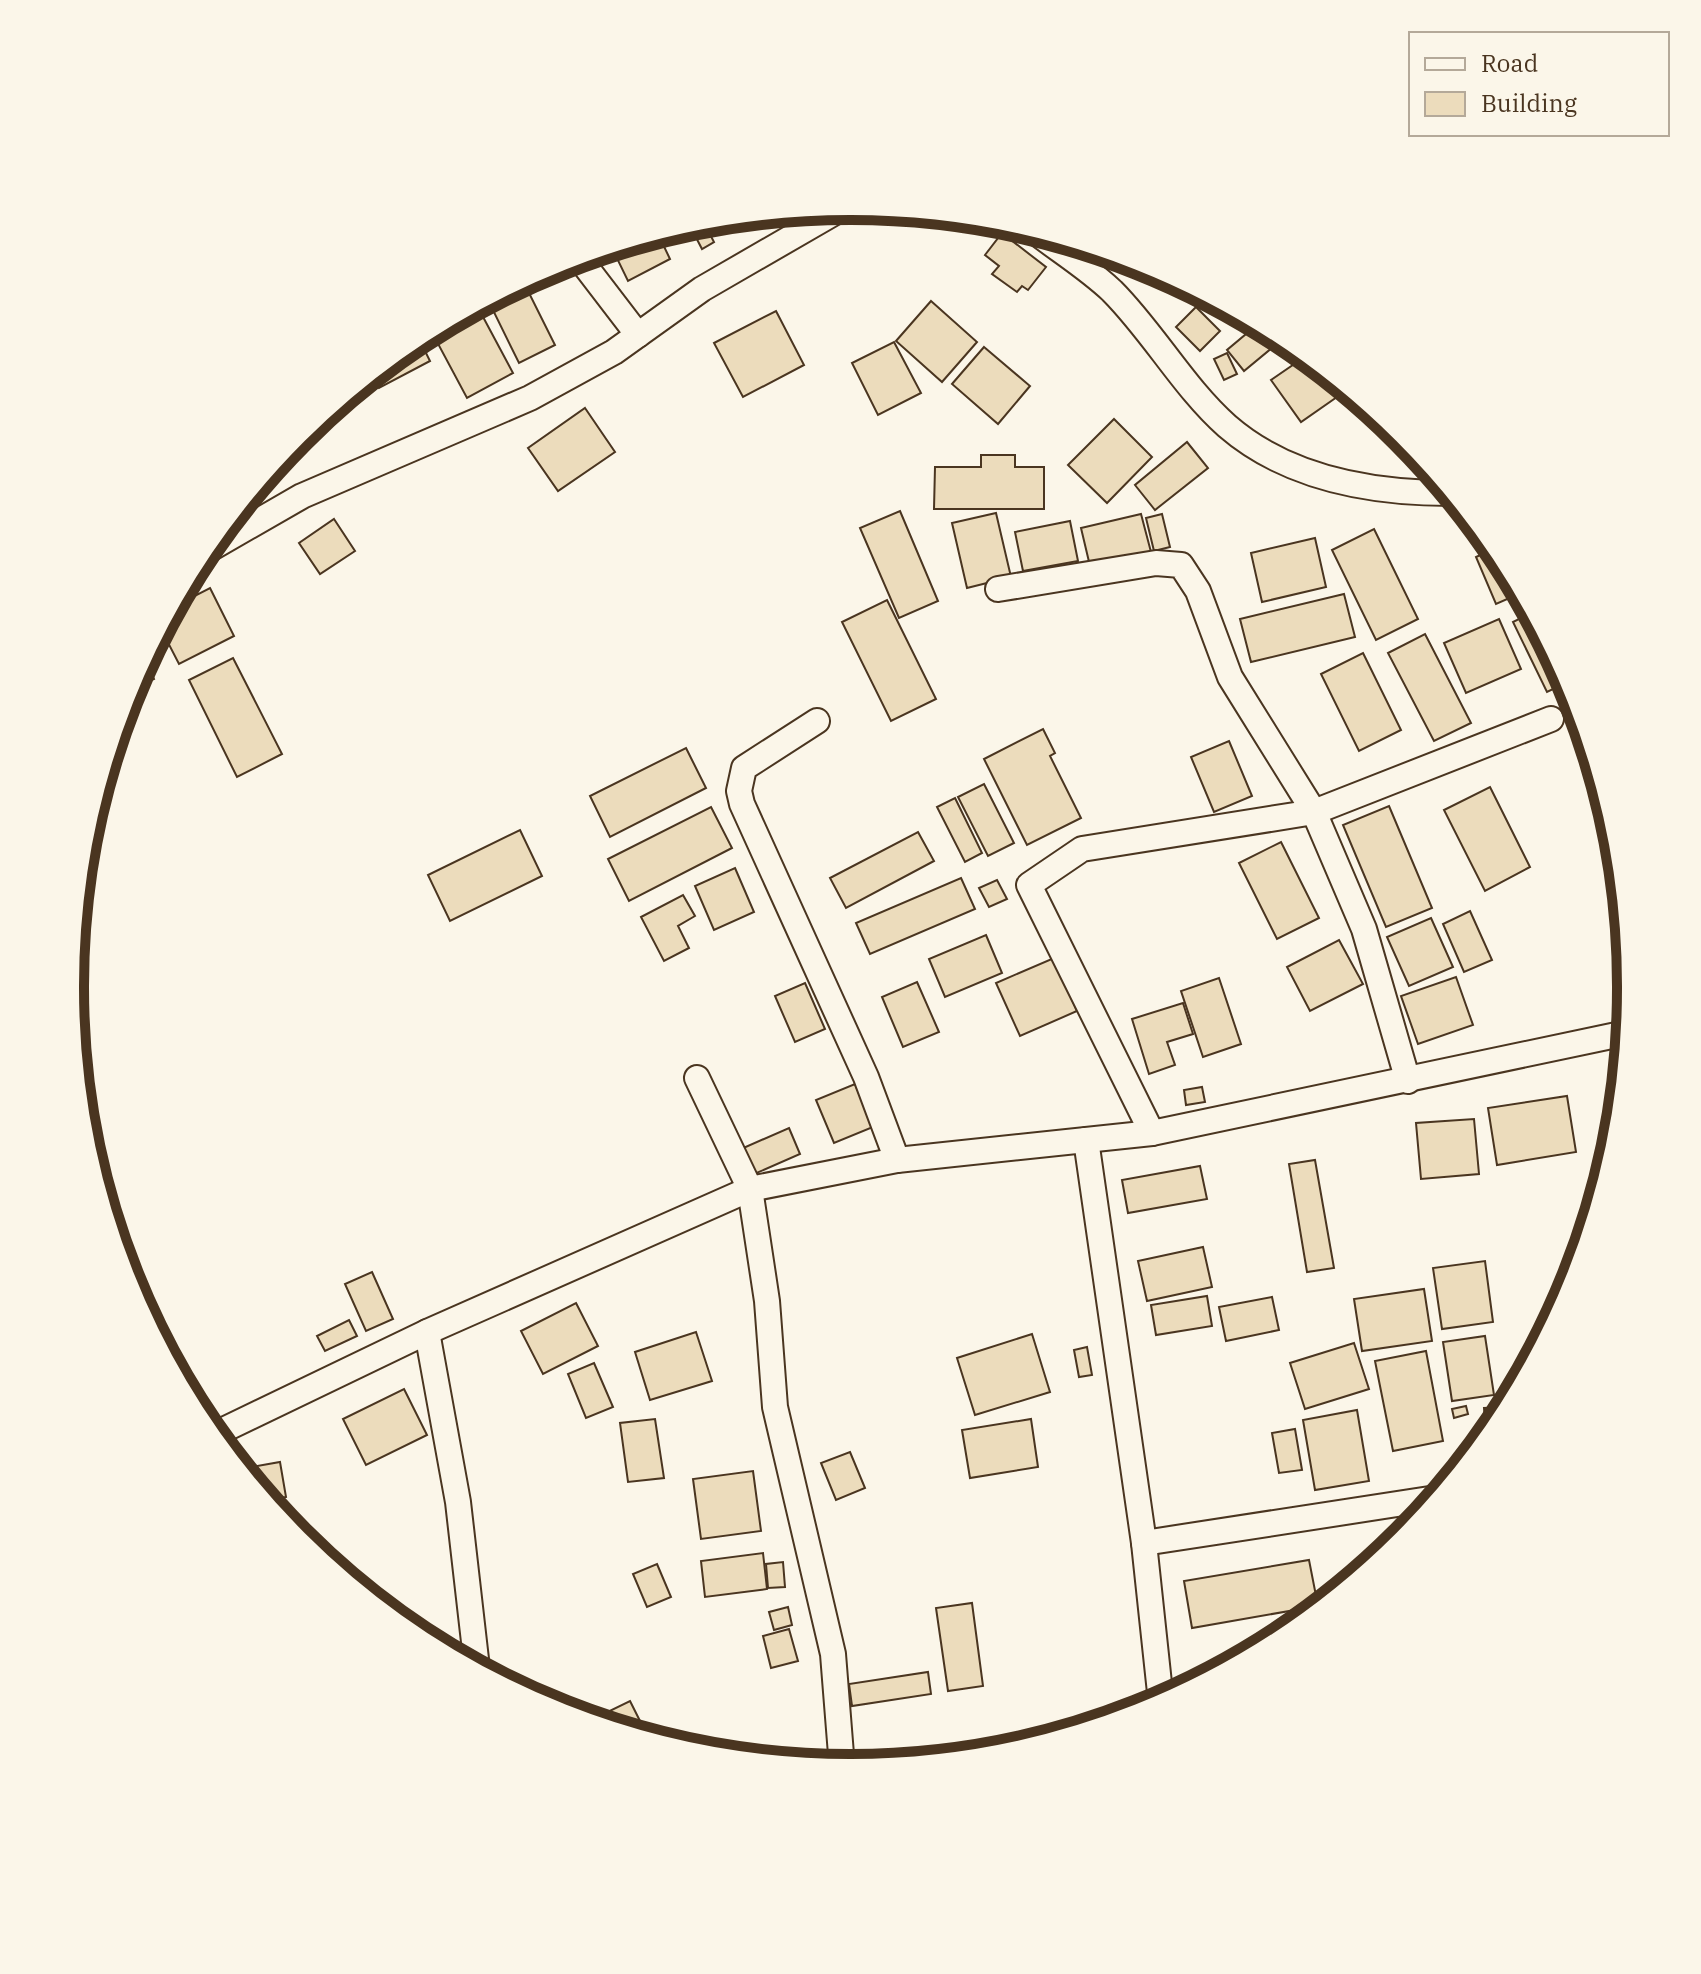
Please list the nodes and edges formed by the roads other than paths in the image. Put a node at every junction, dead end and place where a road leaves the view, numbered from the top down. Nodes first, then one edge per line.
1 (819, 221) edge
2 (1059, 250) edge
3 (586, 268) edge
4 (638, 335) junction
5 (1436, 493) edge
6 (230, 538) edge
7 (998, 589) dead end
8 (1551, 719) dead end
9 (817, 721) dead end
10 (1314, 812) junction
11 (1615, 1035) edge
12 (697, 1078) dead end
13 (1408, 1081) junction
14 (1152, 1133) junction
15 (1086, 1140) junction
16 (897, 1160) junction
17 (750, 1189) junction
18 (427, 1332) junction
19 (225, 1429) edge
20 (1419, 1501) edge
21 (1144, 1543) junction
22 (476, 1655) edge
23 (1159, 1688) edge
24 (841, 1754) edge

1 - 4 street
2 - 5 street
3 - 4 street
4 - 6 street
7 - 10 street
8 - 10 street
9 - 16 street
10 - 13 street
10 - 14 street
11 - 13 street
12 - 17 street
13 - 14 street
14 - 15 street
15 - 16 street
15 - 21 street
16 - 17 street
17 - 18 street
17 - 24 street
18 - 19 street
18 - 22 street
20 - 21 street
21 - 23 street

